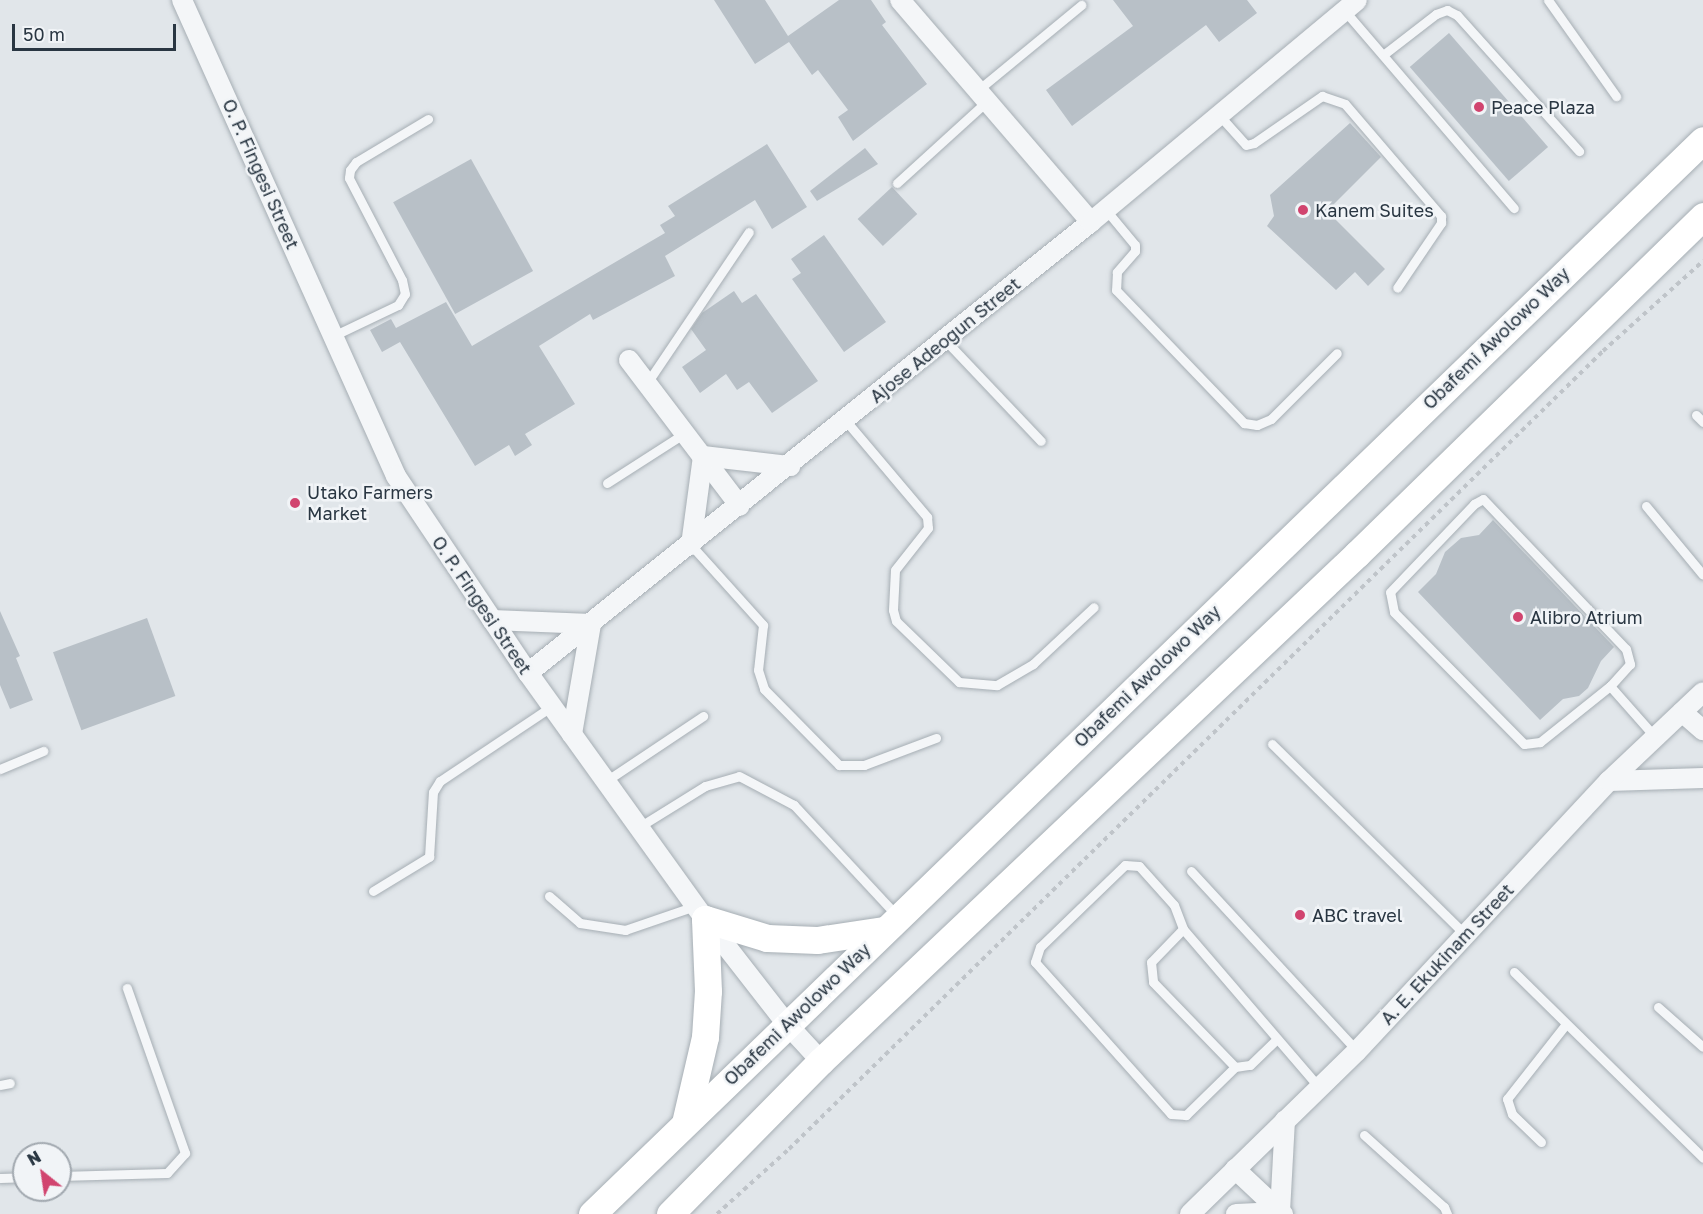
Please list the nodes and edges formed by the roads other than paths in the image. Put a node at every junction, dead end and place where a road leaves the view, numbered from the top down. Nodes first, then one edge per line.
1 (182, 0) edge
2 (900, 0) edge
3 (1548, 0) edge
4 (1346, 3) edge
5 (1081, 5) dead end
6 (1383, 55) junction
7 (982, 96) junction
8 (1616, 96) dead end
9 (1219, 115) junction
10 (428, 119) dead end
11 (1703, 140) edge
12 (1579, 151) dead end
13 (897, 183) dead end
14 (1515, 208) dead end
15 (1099, 216) junction
16 (1703, 216) edge
17 (749, 232) dead end
18 (1397, 288) dead end
19 (333, 336) junction
20 (945, 340) junction
21 (1337, 353) dead end
22 (629, 360) dead end
23 (647, 383) junction
24 (1696, 415) dead end
25 (846, 421) junction
26 (1703, 422) edge
27 (685, 433) junction
28 (1041, 441) dead end
29 (703, 456) junction
30 (790, 466) junction
31 (607, 483) dead end
32 (740, 506) junction
33 (1647, 506) dead end
34 (691, 545) junction
35 (1703, 575) edge
36 (1094, 607) dead end
37 (492, 620) junction
38 (591, 624) junction
39 (528, 674) junction
40 (1610, 686) junction
41 (1703, 692) edge
42 (552, 706) junction
43 (1682, 712) junction
44 (704, 716) dead end
45 (1703, 730) edge
46 (572, 734) junction
47 (936, 738) dead end
48 (1656, 738) junction
49 (1272, 744) dead end
50 (43, 752) dead end
51 (0, 769) edge
52 (1703, 778) edge
53 (1609, 781) junction
54 (606, 782) junction
55 (639, 827) junction
56 (1191, 871) dead end
57 (373, 891) dead end
58 (549, 896) dead end
59 (700, 912) junction
60 (890, 924) junction
61 (1183, 929) junction
62 (1465, 934) junction
63 (1514, 972) dead end
64 (127, 988) dead end
65 (1658, 1007) dead end
66 (786, 1023) junction
67 (1566, 1024) junction
68 (1277, 1039) junction
69 (1703, 1047) edge
70 (1356, 1052) junction
71 (821, 1061) junction
72 (1235, 1067) junction
73 (10, 1083) dead end
74 (0, 1085) edge
75 (1319, 1088) junction
76 (1285, 1120) junction
77 (685, 1123) junction
78 (1364, 1135) dead end
79 (1541, 1142) dead end
80 (1703, 1158) edge
81 (1235, 1168) junction
82 (72, 1176) edge
83 (1282, 1213) edge
84 (592, 1214) edge
85 (670, 1214) edge
86 (1190, 1214) edge
87 (1236, 1214) edge
88 (1447, 1214) edge

1 - 19 street, O. P. Fingesi Street
2 - 7 street
3 - 8 lane
4 - 6 lane
4 - 9 street, Ajose Adeogun Street
5 - 7 lane
6 - 12 lane
6 - 14 lane
7 - 13 lane
7 - 15 street
9 - 15 street, Ajose Adeogun Street
9 - 18 lane
10 - 19 lane
11 - 60 main road, Obafemi Awolowo Way
15 - 20 street, Ajose Adeogun Street
15 - 21 lane
16 - 71 main road
17 - 23 lane
19 - 37 street, O. P. Fingesi Street
20 - 25 street, Ajose Adeogun Street
20 - 28 lane
22 - 23 street
23 - 27 street
24 - 26 lane
25 - 30 street, Ajose Adeogun Street
25 - 36 lane
27 - 29 street
27 - 31 lane
29 - 30 street
29 - 32 street
29 - 34 street
30 - 32 street, Ajose Adeogun Street
32 - 34 street, Ajose Adeogun Street
33 - 35 lane
34 - 38 street, Ajose Adeogun Street
34 - 47 lane
37 - 38 street
37 - 39 street, O. P. Fingesi Street
38 - 39 street, Ajose Adeogun Street
38 - 46 street
39 - 42 street, O. P. Fingesi Street
40 - 40 lane
40 - 48 lane
41 - 43 street, A. E. Ekukinam Street
42 - 46 street, O. P. Fingesi Street
42 - 57 lane
43 - 45 street
43 - 48 street, A. E. Ekukinam Street
44 - 54 lane
46 - 54 street, O. P. Fingesi Street
48 - 53 street, A. E. Ekukinam Street
49 - 62 lane
50 - 51 lane
52 - 53 street
53 - 62 street, A. E. Ekukinam Street
54 - 55 street, O. P. Fingesi Street
55 - 59 street, O. P. Fingesi Street
55 - 60 lane
56 - 70 lane
58 - 59 lane
59 - 60 main road
59 - 66 street, O. P. Fingesi Street
59 - 77 main road
60 - 66 main road, Obafemi Awolowo Way
61 - 68 lane
61 - 72 lane
61 - 72 lane
62 - 70 street, A. E. Ekukinam Street
63 - 67 lane
64 - 82 lane
65 - 69 lane
66 - 71 street, O. P. Fingesi Street
66 - 77 main road, Obafemi Awolowo Way
67 - 79 lane
67 - 80 lane
68 - 72 lane
68 - 75 lane
70 - 75 street, A. E. Ekukinam Street
71 - 85 main road
73 - 74 lane
75 - 76 street, A. E. Ekukinam Street
76 - 81 street, A. E. Ekukinam Street
76 - 83 street
77 - 84 main road, Obafemi Awolowo Way
78 - 88 lane
81 - 83 street
81 - 86 street, A. E. Ekukinam Street
83 - 87 street

